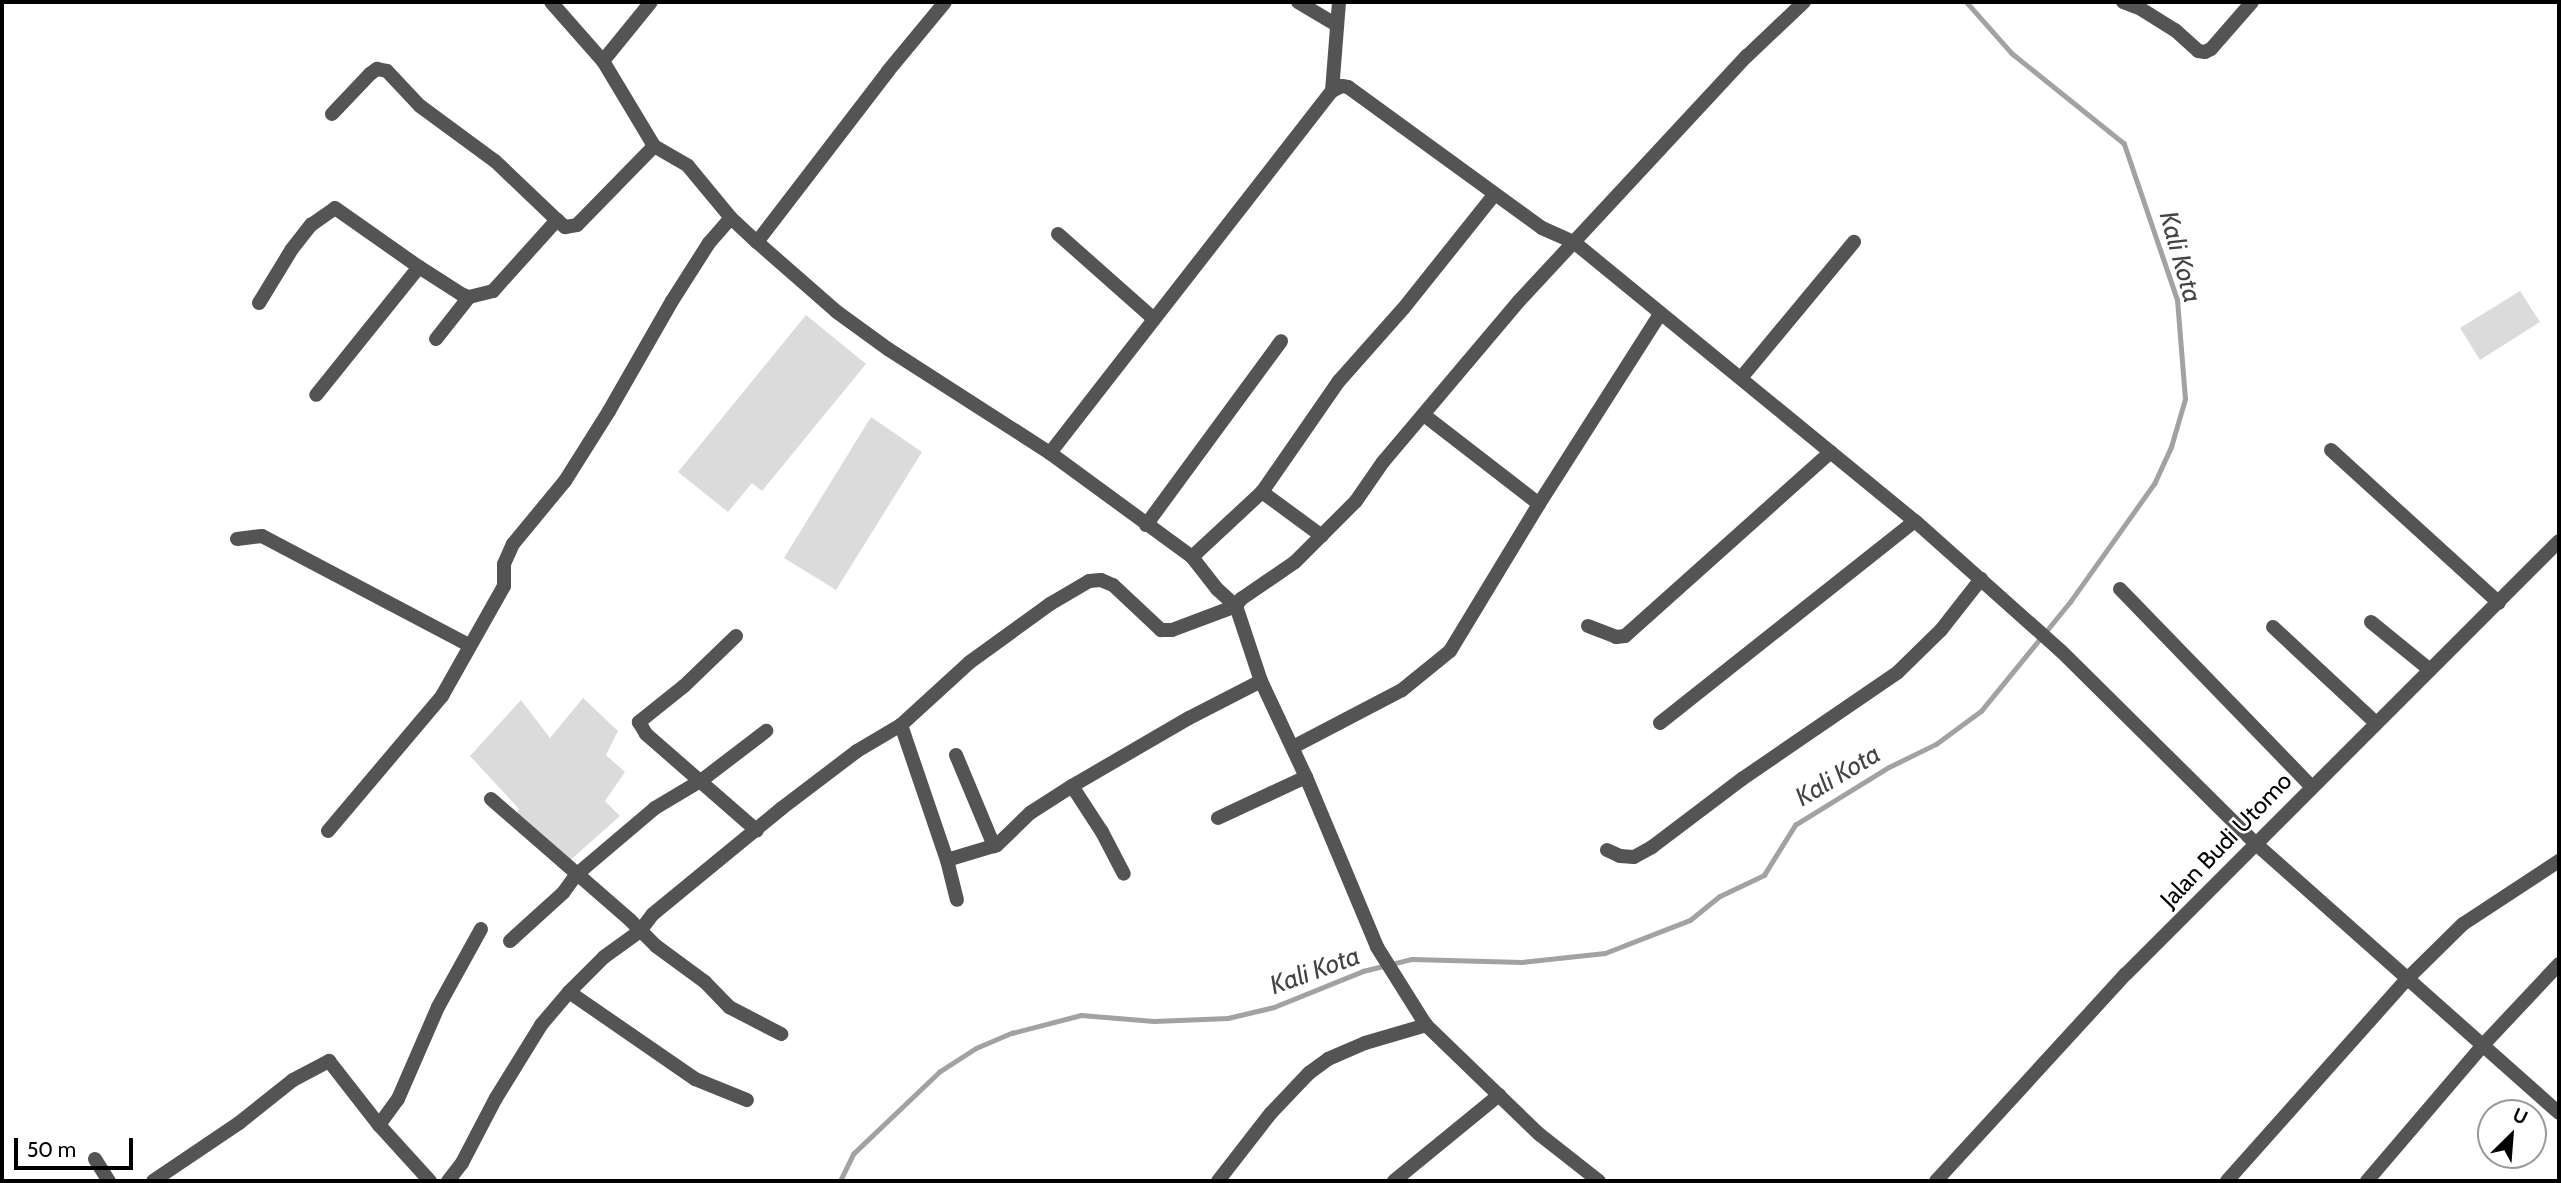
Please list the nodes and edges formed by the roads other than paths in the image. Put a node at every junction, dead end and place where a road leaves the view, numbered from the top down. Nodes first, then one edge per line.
1 (551, 2) edge
2 (651, 2) edge
3 (945, 2) edge
4 (1298, 2) edge
5 (1339, 2) edge
6 (1804, 2) edge
7 (2123, 2) edge
8 (2252, 2) edge
9 (1335, 24) junction
10 (603, 61) junction
11 (1332, 90) junction
12 (332, 114) dead end
13 (654, 146) junction
14 (1494, 195) junction
15 (731, 218) junction
16 (557, 220) junction
17 (1058, 234) dead end
18 (757, 242) junction
19 (1854, 242) dead end
20 (1575, 243) junction
21 (419, 267) junction
22 (469, 297) junction
23 (259, 303) dead end
24 (1660, 313) junction
25 (1153, 318) junction
26 (436, 338) dead end
27 (1281, 341) dead end
28 (1741, 378) junction
29 (316, 395) dead end
30 (1424, 415) junction
31 (2331, 450) dead end
32 (1831, 452) junction
33 (1050, 453) junction
34 (1262, 492) junction
35 (1539, 504) junction
36 (1916, 521) junction
37 (1146, 525) junction
38 (1322, 536) junction
39 (237, 539) dead end
40 (2559, 541) edge
41 (1192, 556) junction
42 (1981, 579) junction
43 (2120, 589) dead end
44 (2499, 603) junction
45 (1236, 606) junction
46 (2371, 622) dead end
47 (1588, 626) dead end
48 (2273, 627) dead end
49 (736, 636) dead end
50 (469, 645) junction
51 (2430, 670) junction
52 (1261, 681) junction
53 (1660, 723) dead end
54 (2376, 723) junction
55 (901, 725) junction
56 (766, 731) dead end
57 (1293, 747) junction
58 (957, 755) dead end
59 (1306, 777) junction
60 (702, 779) junction
61 (1072, 786) junction
62 (2311, 786) junction
63 (491, 799) dead end
64 (1218, 818) dead end
65 (328, 831) dead end
66 (757, 831) junction
67 (2256, 845) junction
68 (995, 846) junction
69 (1607, 850) dead end
70 (947, 860) junction
71 (2559, 861) edge
72 (1124, 874) dead end
73 (576, 875) junction
74 (957, 900) dead end
75 (481, 929) dead end
76 (640, 931) junction
77 (510, 941) dead end
78 (2559, 964) edge
79 (2409, 978) junction
80 (569, 992) junction
81 (1426, 1025) junction
82 (780, 1034) dead end
83 (2483, 1045) junction
84 (1499, 1095) junction
85 (747, 1100) dead end
86 (2559, 1112) edge
87 (379, 1125) junction
88 (95, 1159) dead end
89 (108, 1181) edge
90 (153, 1181) edge
91 (430, 1181) edge
92 (448, 1181) edge
93 (1218, 1181) edge
94 (1394, 1181) edge
95 (1599, 1181) edge
96 (1936, 1181) edge
97 (2227, 1181) edge
98 (2367, 1181) edge

1 - 10 street
2 - 10 street
3 - 18 street
4 - 9 street
5 - 9 street
6 - 20 street
7 - 8 street
9 - 11 street
10 - 13 street
11 - 14 street
11 - 25 street
12 - 16 street
13 - 15 street
13 - 16 street
14 - 20 street
14 - 34 street
15 - 18 street
15 - 50 street
16 - 22 street
17 - 25 street
18 - 33 street
19 - 28 street
20 - 24 street
20 - 30 street
21 - 22 street
21 - 23 street
21 - 29 street
22 - 26 street
24 - 28 street
24 - 35 street
25 - 33 street
27 - 37 street
28 - 32 street
30 - 35 street
30 - 38 street
31 - 44 street
32 - 36 street
32 - 47 street
33 - 37 street
34 - 38 street
34 - 41 street
35 - 57 street
36 - 42 street
36 - 53 street
37 - 41 street
38 - 45 street
39 - 50 street
40 - 44 street, Jalan Budi Utomo
41 - 45 street
42 - 67 street
42 - 69 street
43 - 62 street
44 - 51 street, Jalan Budi Utomo
45 - 52 street
45 - 55 street
46 - 51 street
48 - 54 street
49 - 60 street
50 - 65 street
51 - 54 street, Jalan Budi Utomo
52 - 57 street
52 - 61 street
54 - 62 street, Jalan Budi Utomo
55 - 66 street
55 - 70 street
56 - 60 street
57 - 59 street
58 - 68 street
59 - 64 street
59 - 81 street
60 - 66 street
60 - 73 street
61 - 68 street
61 - 72 street
62 - 67 street, Jalan Budi Utomo
63 - 73 street
66 - 76 street
67 - 79 street
67 - 96 street, Jalan Budi Utomo
68 - 70 street
70 - 74 street
71 - 79 street
73 - 76 street
73 - 77 street
75 - 87 street
76 - 80 street
76 - 82 street
78 - 83 street
79 - 83 street
79 - 97 street
80 - 85 street
80 - 92 street
81 - 84 street
81 - 93 street
83 - 86 street
83 - 98 street
84 - 94 street
84 - 95 street
87 - 90 street
87 - 91 street
88 - 89 street

